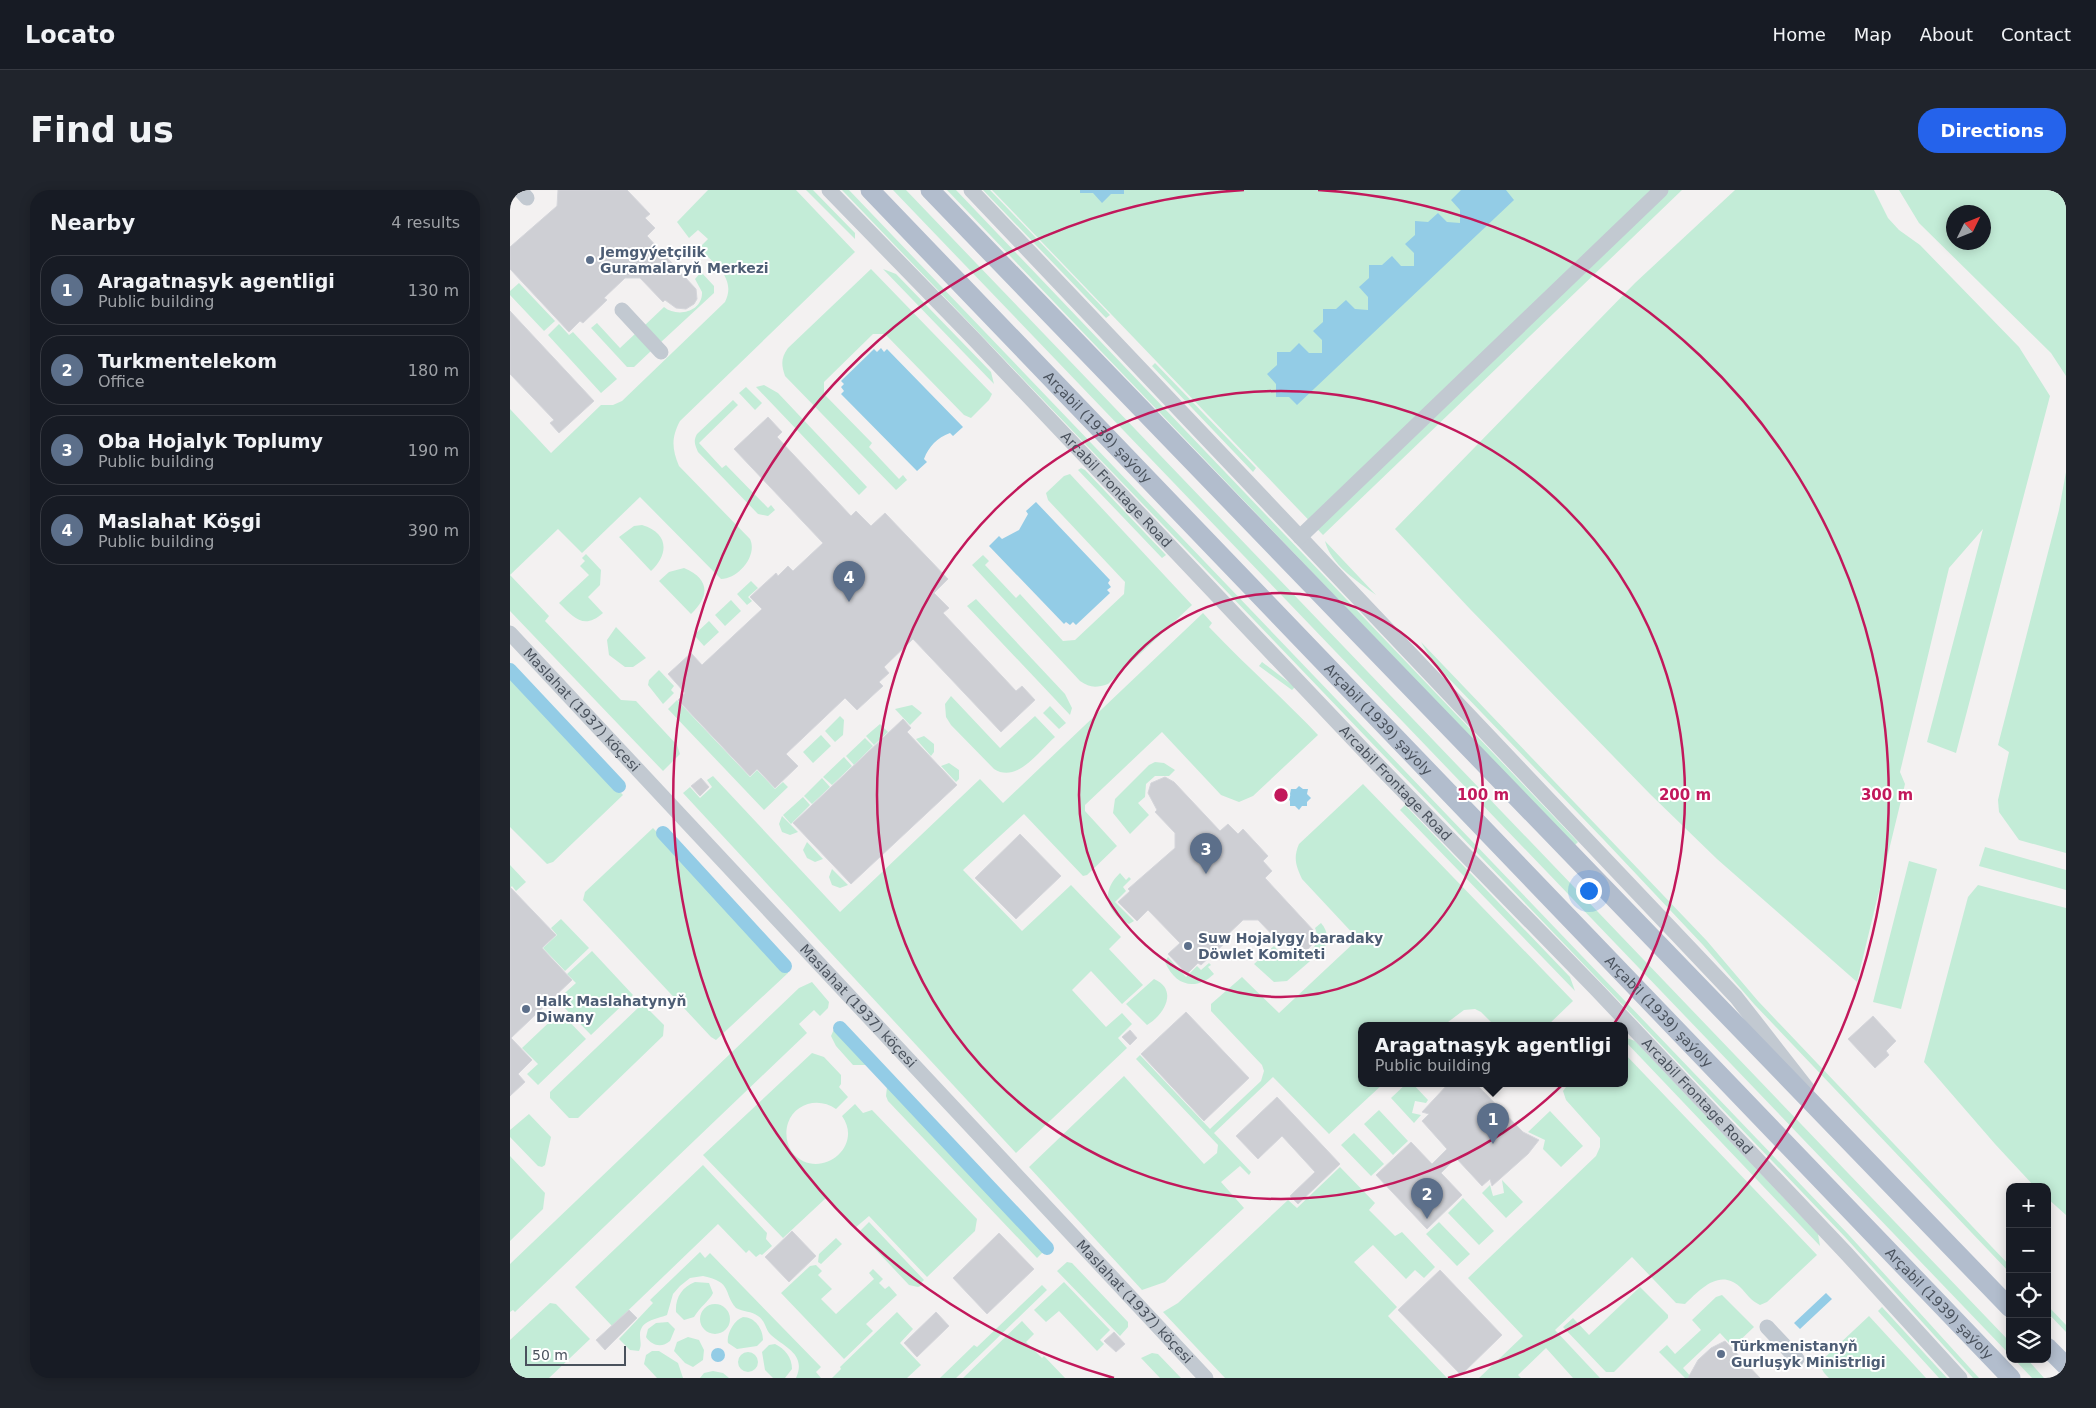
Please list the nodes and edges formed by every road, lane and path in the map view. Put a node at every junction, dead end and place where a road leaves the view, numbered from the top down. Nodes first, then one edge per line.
1 (829, 190) edge
2 (870, 190) edge
3 (930, 190) edge
4 (971, 190) edge
5 (1661, 190) edge
6 (622, 310) dead end
7 (661, 352) dead end
8 (1300, 537) junction
9 (510, 633) edge
10 (1628, 1022) edge
11 (1628, 1022) edge
12 (1859, 1154) junction
13 (2006, 1304) edge
14 (1767, 1328) dead end
15 (2051, 1351) edge
16 (1797, 1359) dead end
17 (2066, 1366) edge
18 (1206, 1378) edge
19 (1960, 1378) edge
20 (2012, 1378) edge

1 - 10 street, Arcabil Frontage Road
2 - 20 main road, Arçabil (1939) şaýoly
3 - 12 main road
4 - 8 street
5 - 8 street
6 - 7 street
8 - 12 street
9 - 18 street, Maslahat (1937) köçesi
11 - 19 street, Arcabil Frontage Road
12 - 13 main road
14 - 16 street
15 - 17 main road

